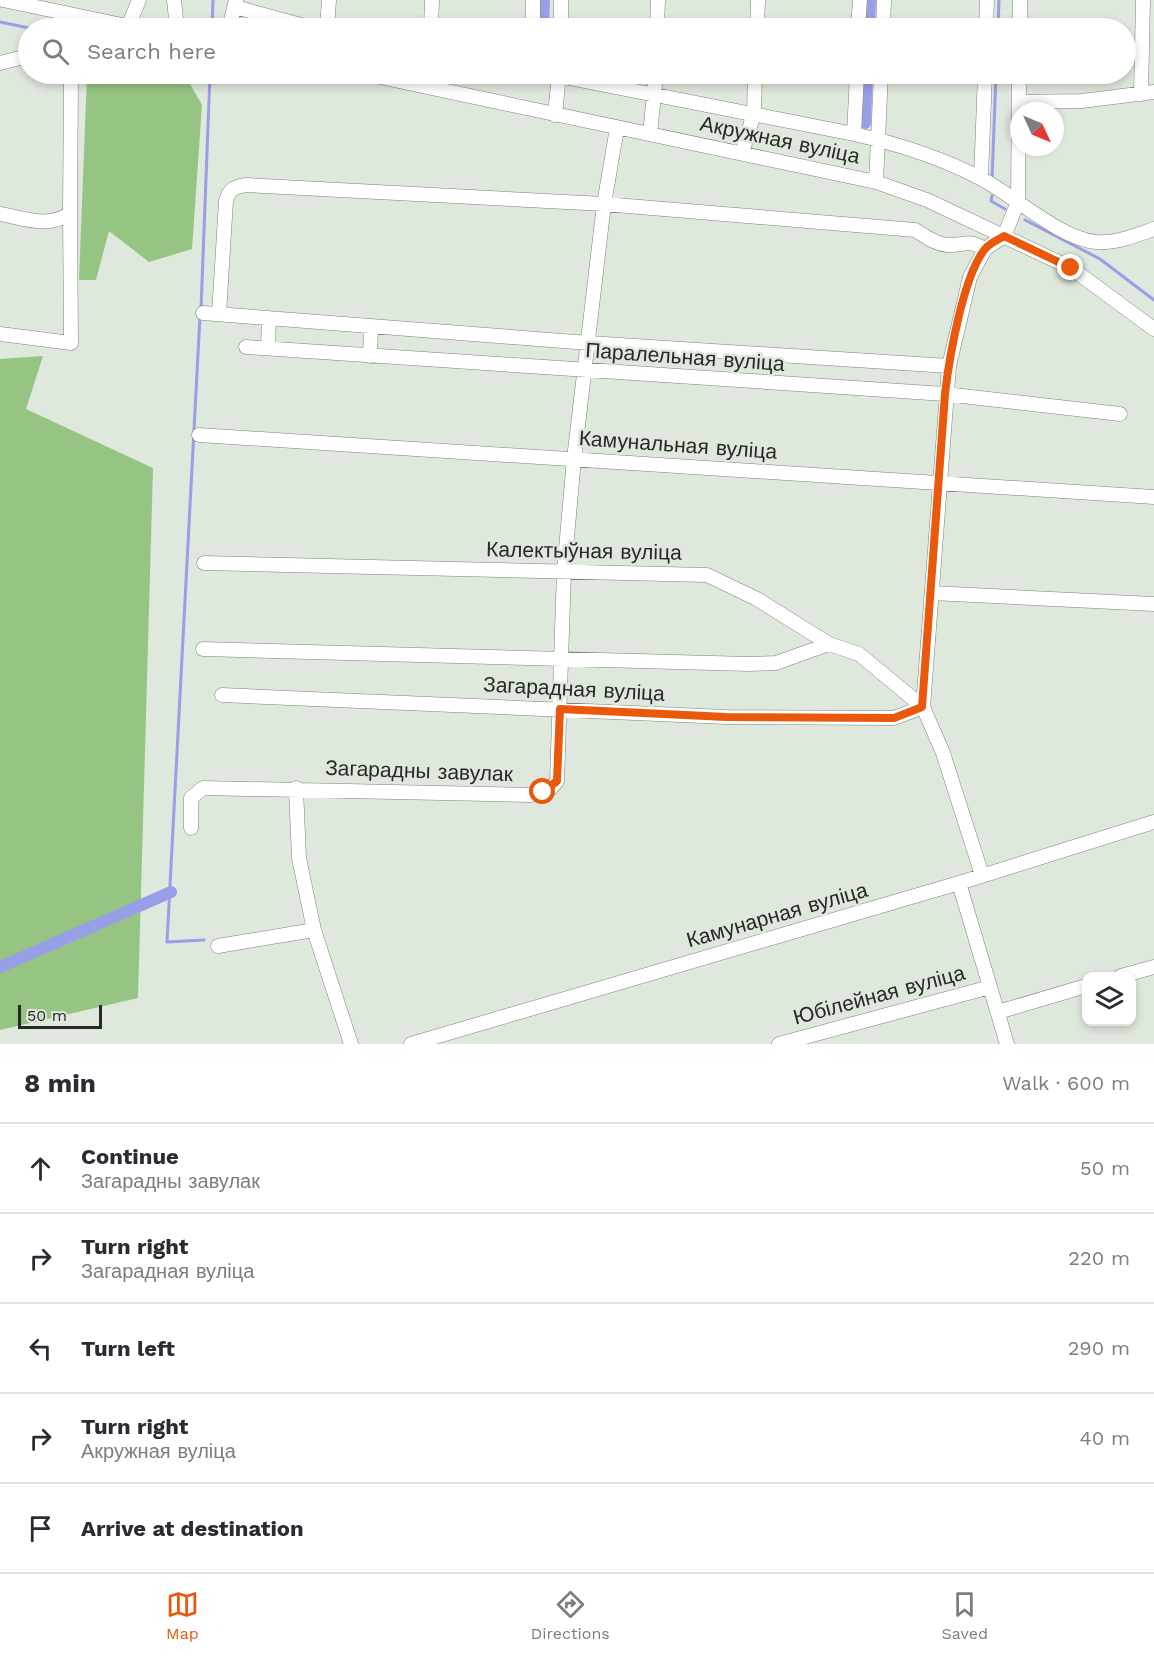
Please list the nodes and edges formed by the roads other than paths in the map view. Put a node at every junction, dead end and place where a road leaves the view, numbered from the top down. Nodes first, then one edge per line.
1 (3, 0) edge
2 (139, 0) edge
3 (174, 0) edge
4 (328, 0) edge
5 (432, 0) edge
6 (533, 0) edge
7 (561, 0) edge
8 (658, 0) edge
9 (758, 0) edge
10 (860, 0) edge
11 (884, 0) edge
12 (987, 0) edge
13 (1020, 0) edge
14 (1143, 0) edge
15 (236, 4) edge
16 (68, 18) edge
17 (134, 18) edge
18 (176, 18) edge
19 (280, 18) edge
20 (327, 18) edge
21 (431, 18) edge
22 (533, 18) edge
23 (561, 18) edge
24 (657, 18) edge
25 (757, 18) edge
26 (859, 18) edge
27 (883, 18) edge
28 (986, 18) edge
29 (1020, 18) edge
30 (18, 58) edge
31 (0, 63) edge
32 (71, 84) edge
33 (446, 84) edge
34 (556, 84) edge
35 (606, 84) edge
36 (656, 84) edge
37 (755, 84) edge
38 (856, 84) edge
39 (881, 84) edge
40 (985, 84) edge
41 (1019, 84) edge
42 (1148, 93) edge
43 (655, 94) junction
44 (1019, 102) joint
45 (754, 113) junction
46 (555, 115) junction
47 (617, 128) junction
48 (650, 134) junction
49 (854, 134) junction
50 (878, 140) junction
51 (741, 153) junction
52 (1018, 156) edge
53 (981, 178) junction
54 (876, 182) junction
55 (1018, 202) junction
56 (604, 204) junction
57 (70, 213) junction
58 (0, 214) edge
59 (1154, 229) edge
60 (1004, 236) junction
61 (985, 249) junction
62 (202, 313) dead end
63 (219, 314) junction
64 (268, 318) junction
65 (371, 326) junction
66 (1154, 329) edge
67 (0, 334) edge
68 (589, 343) junction
69 (246, 346) dead end
70 (268, 348) junction
71 (370, 356) junction
72 (948, 366) junction
73 (585, 372) junction
74 (945, 394) junction
75 (1120, 414) dead end
76 (199, 435) dead end
77 (574, 459) junction
78 (940, 484) junction
79 (1154, 497) edge
80 (204, 562) dead end
81 (564, 571) junction
82 (932, 593) junction
83 (1154, 604) edge
84 (829, 644) junction
85 (203, 649) dead end
86 (562, 657) junction
87 (222, 695) dead end
88 (922, 707) junction
89 (560, 709) junction
90 (296, 788) junction
91 (1154, 822) edge
92 (191, 828) dead end
93 (982, 875) junction
94 (959, 883) junction
95 (314, 930) junction
96 (218, 946) dead end
97 (1154, 967) edge
98 (1136, 972) edge
99 (990, 987) junction
100 (1082, 988) edge
101 (998, 1012) junction
102 (351, 1044) edge
103 (411, 1044) edge
104 (779, 1044) edge
105 (1008, 1044) edge

1 - 16 street
2 - 17 street
3 - 18 street
4 - 20 street
5 - 21 street
6 - 22 street
7 - 23 street
8 - 24 street
9 - 25 street
10 - 26 street
11 - 27 street
12 - 28 street
13 - 29 street
14 - 42 street
15 - 19 street
30 - 31 street
32 - 57 street
33 - 46 street, Акружная вуліца
34 - 46 street
35 - 43 street
36 - 43 street
37 - 45 street
38 - 49 street
39 - 50 street
40 - 53 street
41 - 44 street
42 - 44 street
43 - 45 street
43 - 48 street
45 - 49 street
45 - 51 street
46 - 47 street, Акружная вуліца
47 - 48 street, Акружная вуліца
47 - 56 street, Загарадны завулак
48 - 51 street, Акружная вуліца
49 - 50 street
50 - 53 street
50 - 54 street
51 - 54 street, Акружная вуліца
52 - 55 street
53 - 55 street
54 - 60 street, Акружная вуліца
55 - 59 street
55 - 60 street
56 - 61 street
56 - 63 street
56 - 68 street, Загарадны завулак
57 - 58 street
57 - 67 street
60 - 61 street
60 - 66 street, Акружная вуліца
61 - 72 street
62 - 63 street, Паралельная вуліца
63 - 64 street, Паралельная вуліца
64 - 65 street, Паралельная вуліца
64 - 70 street
65 - 68 street, Паралельная вуліца
65 - 71 street
68 - 72 street, Паралельная вуліца
68 - 73 street, Загарадны завулак
69 - 70 street, Паралельная вуліца
70 - 71 street, Паралельная вуліца
71 - 73 street, Паралельная вуліца
72 - 74 street
73 - 74 street, Паралельная вуліца
73 - 77 street, Загарадны завулак
74 - 75 street, Паралельная вуліца
74 - 78 street
76 - 77 street, Камунальная вуліца
77 - 78 street, Камунальная вуліца
77 - 81 street, Загарадны завулак
78 - 79 street, Камунальная вуліца
78 - 82 street
80 - 81 street, Калектыўная вуліца
81 - 84 street, Калектыўная вуліца
81 - 86 street, Загарадны завулак
82 - 83 street
82 - 88 street
84 - 86 street, Загарадная вуліца
84 - 88 street, Калектыўная вуліца
85 - 86 street, Загарадная вуліца
86 - 89 street, Загарадны завулак
87 - 89 street, Загарадная вуліца
88 - 89 street, Загарадная вуліца
88 - 93 street
89 - 90 street, Загарадны завулак
90 - 92 street, Загарадны завулак
90 - 95 street
91 - 93 street, Камунарная вуліца
93 - 94 street, Камунарная вуліца
94 - 99 street
94 - 103 street, Камунарная вуліца
95 - 96 street
95 - 102 street
97 - 98 street
99 - 101 street
99 - 104 street, Юбілейная вуліца
100 - 101 street
101 - 105 street

